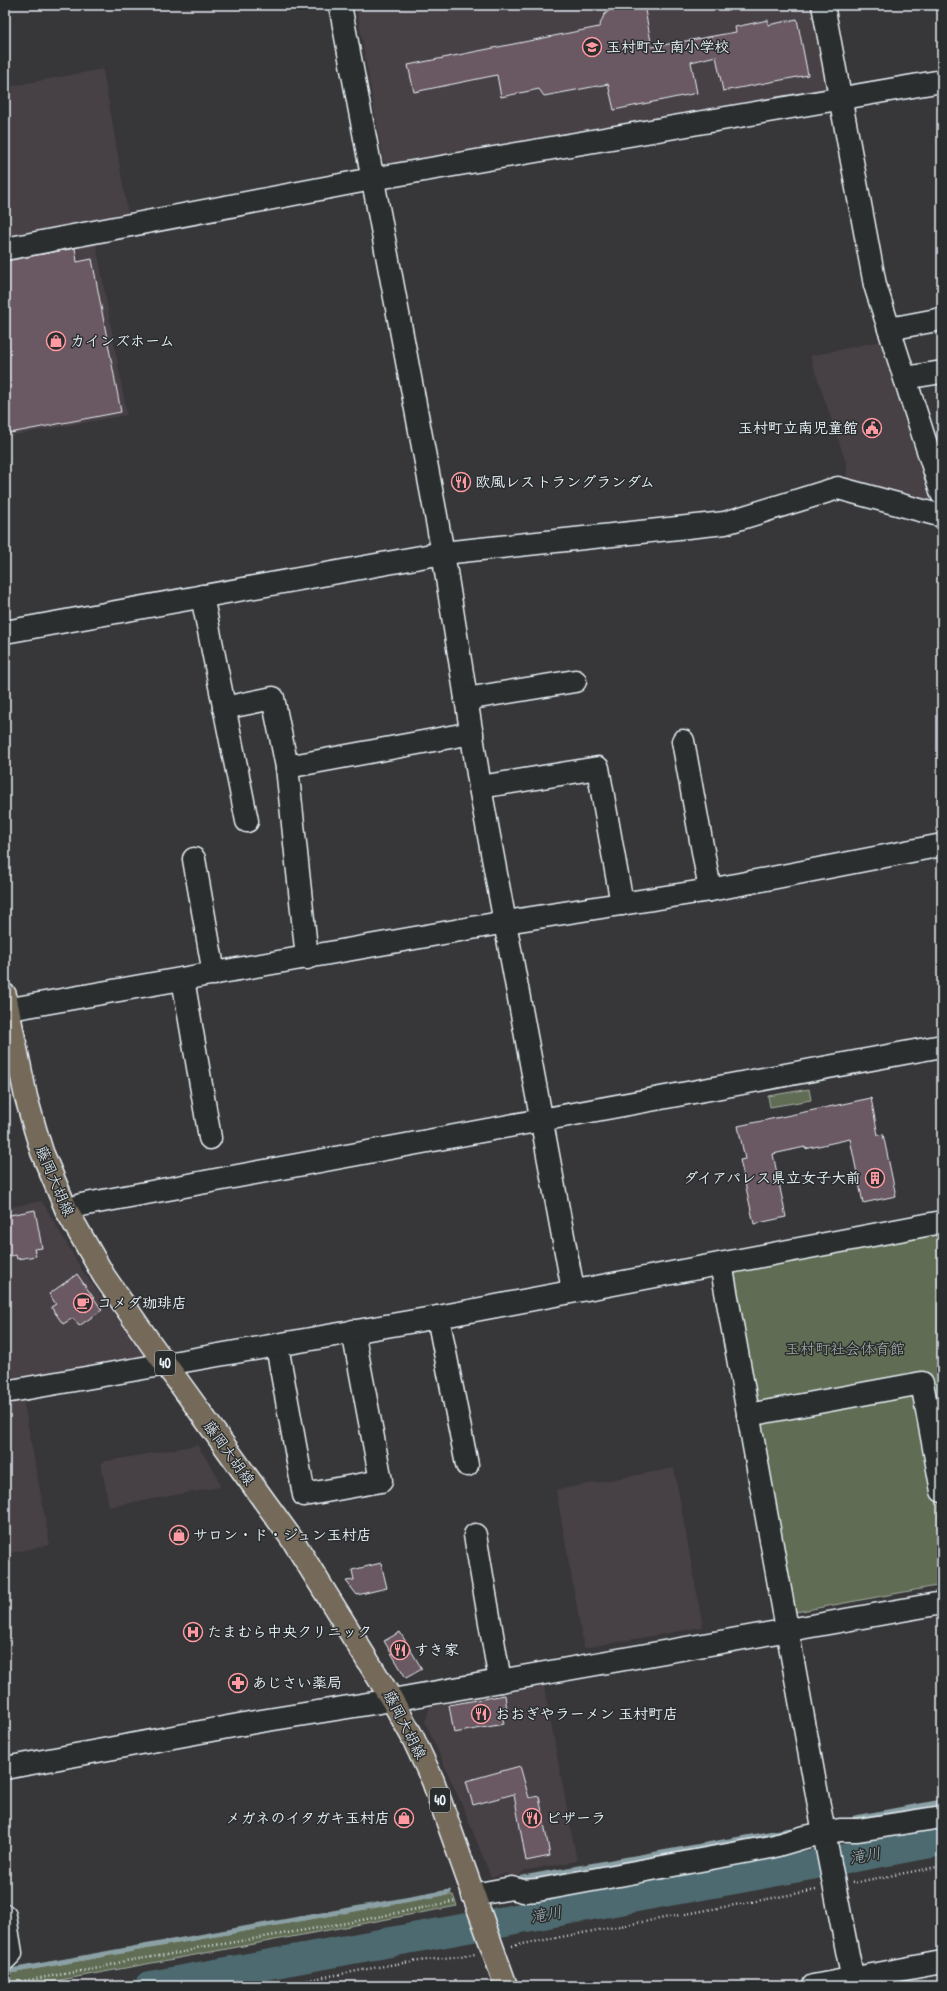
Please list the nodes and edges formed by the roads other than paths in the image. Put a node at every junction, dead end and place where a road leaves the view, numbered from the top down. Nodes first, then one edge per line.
1 (340, 5) edge
2 (823, 5) edge
3 (942, 81) edge
4 (840, 99) junction
5 (372, 179) junction
6 (5, 249) edge
7 (942, 319) edge
8 (889, 329) junction
9 (942, 372) edge
10 (905, 378) junction
11 (942, 494) edge
12 (942, 516) edge
13 (443, 553) junction
14 (202, 596) junction
15 (5, 632) edge
16 (575, 681) dead end
17 (466, 699) junction
18 (224, 708) junction
19 (472, 733) junction
20 (683, 741) dead end
21 (287, 767) junction
22 (480, 787) junction
23 (247, 821) dead end
24 (942, 845) edge
25 (194, 859) dead end
26 (710, 890) junction
27 (622, 904) junction
28 (506, 922) junction
29 (307, 958) junction
30 (214, 974) junction
31 (183, 979) junction
32 (6, 1005) edge
33 (942, 1046) edge
34 (542, 1120) junction
35 (210, 1138) dead end
36 (67, 1211) junction
37 (942, 1222) edge
38 (721, 1264) junction
39 (573, 1290) junction
40 (438, 1316) junction
41 (353, 1331) junction
42 (277, 1346) junction
43 (165, 1363) junction
44 (5, 1392) edge
45 (748, 1416) junction
46 (467, 1465) dead end
47 (942, 1491) edge
48 (476, 1535) dead end
49 (942, 1603) edge
50 (787, 1629) junction
51 (500, 1681) junction
52 (392, 1700) junction
53 (5, 1768) edge
54 (942, 1817) edge
55 (825, 1836) junction
56 (469, 1900) junction
57 (5, 1916) edge
58 (5, 1959) edge
59 (942, 1962) edge
60 (853, 1983) edge
61 (506, 1986) edge
62 (813, 1986) edge

1 - 5 street
2 - 4 street
3 - 4 street
4 - 5 street
4 - 8 street
5 - 6 street
5 - 13 street
7 - 8 street
8 - 10 street
9 - 10 street
10 - 11 street
12 - 13 street
13 - 14 street
13 - 17 street
14 - 15 street
14 - 18 street
16 - 17 street
17 - 19 street
18 - 21 street
18 - 23 street
19 - 21 street
19 - 22 street
20 - 26 street
21 - 29 street
22 - 27 street
22 - 28 street
24 - 26 street
25 - 30 street
26 - 27 street
27 - 28 street
28 - 29 street
28 - 34 street
29 - 30 street
30 - 31 street
31 - 32 street
31 - 35 street
32 - 36 main road, 藤岡大胡線 / 40
33 - 34 street
34 - 36 street
34 - 39 street
36 - 43 main road, 藤岡大胡線 / 40
37 - 38 street
38 - 39 street
38 - 45 street
39 - 40 street
40 - 41 street
40 - 46 street
41 - 42 street
41 - 42 street
42 - 43 street
43 - 44 street
43 - 52 main road, 藤岡大胡線 / 40
45 - 47 street
45 - 50 street
48 - 51 street
49 - 50 street
50 - 51 street
50 - 55 street
51 - 52 street
52 - 53 street
52 - 56 main road, 藤岡大胡線 / 40
54 - 55 street
55 - 56 street
55 - 60 street
56 - 61 main road, 40
57 - 58 street
59 - 60 street
60 - 62 street

